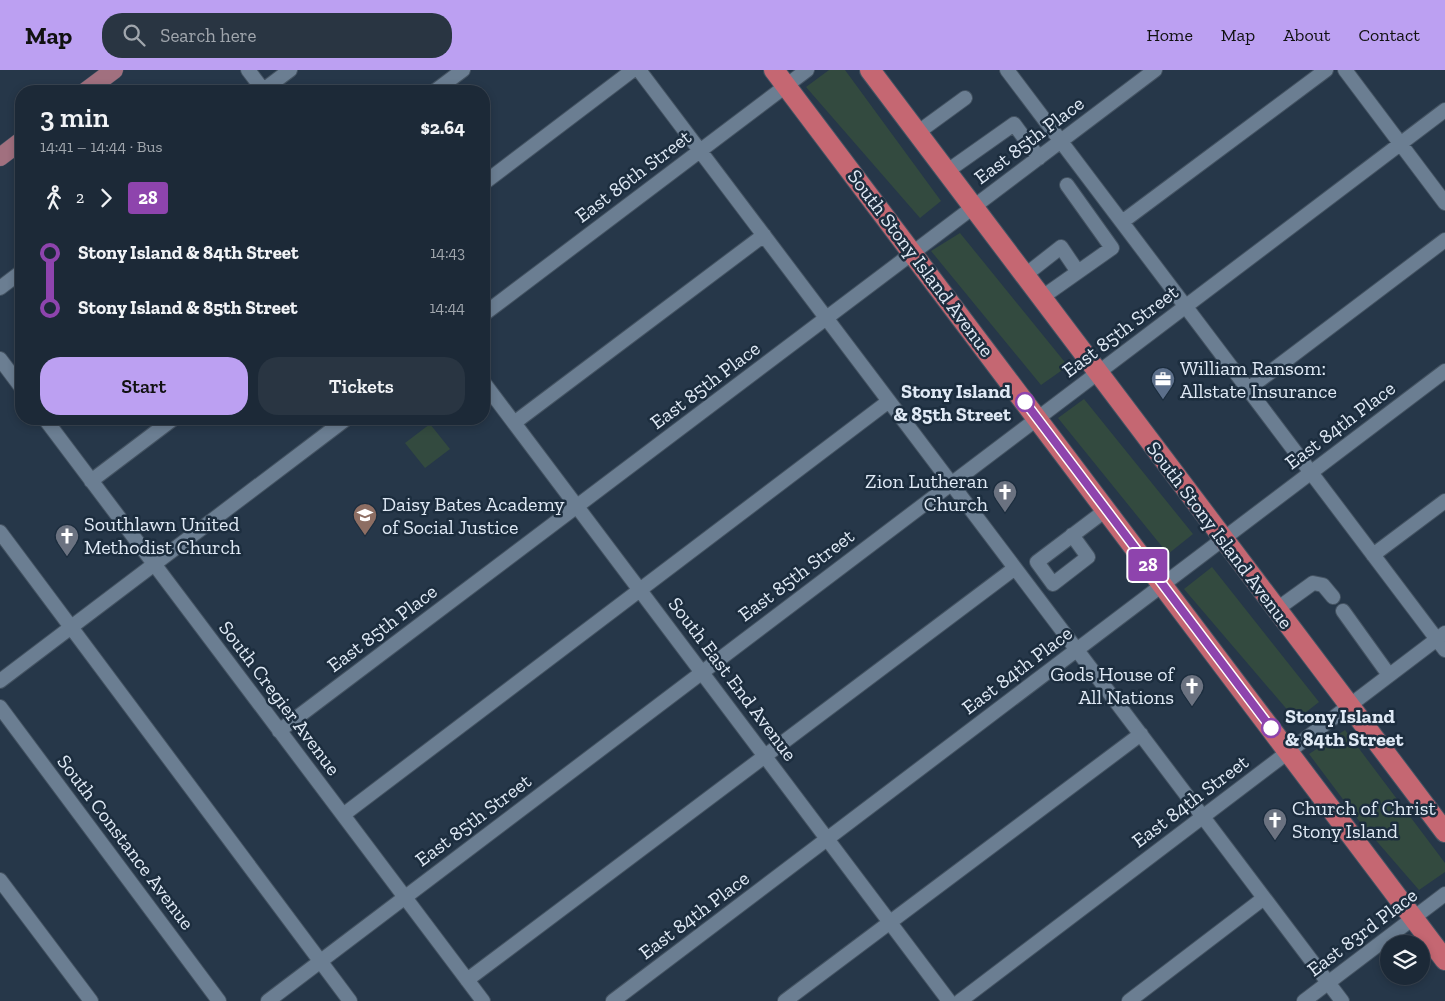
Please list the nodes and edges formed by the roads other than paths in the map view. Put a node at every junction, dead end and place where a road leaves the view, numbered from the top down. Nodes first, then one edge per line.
1 (248, 70) edge
2 (290, 70) edge
3 (463, 70) edge
4 (633, 70) edge
5 (639, 70) edge
6 (807, 70) edge
7 (870, 70) edge
8 (1007, 70) edge
9 (1155, 70) edge
10 (1326, 70) edge
11 (1345, 70) edge
12 (112, 71) edge
13 (780, 78) edge
14 (94, 85) edge
15 (259, 85) edge
16 (271, 85) edge
17 (443, 85) edge
18 (966, 98) dead end
19 (1445, 110) edge
20 (918, 133) junction
21 (1061, 141) junction
22 (1400, 143) junction
23 (15, 146) edge
24 (700, 150) junction
25 (0, 157) edge
26 (1039, 158) junction
27 (946, 172) junction
28 (490, 178) edge
29 (1067, 185) dead end
30 (1445, 203) edge
31 (973, 207) junction
32 (1122, 222) junction
33 (764, 235) junction
34 (1445, 240) edge
35 (913, 252) junction
36 (1078, 272) junction
37 (1024, 276) junction
38 (15, 277) edge
39 (0, 288) edge
40 (1041, 298) junction
41 (1186, 307) junction
42 (490, 309) edge
43 (826, 318) junction
44 (0, 359) edge
45 (1445, 371) edge
46 (1097, 373) junction
47 (15, 380) edge
48 (1248, 389) junction
49 (490, 391) edge
50 (889, 401) junction
51 (1038, 418) junction
52 (514, 423) junction
53 (49, 425) edge
54 (165, 425) edge
55 (338, 425) edge
56 (1311, 472) junction
57 (91, 481) junction
58 (951, 484) junction
59 (1445, 501) edge
60 (577, 506) junction
61 (1106, 510) junction
62 (0, 532) edge
63 (1072, 536) dead end
64 (1224, 538) junction
65 (1373, 555) junction
66 (154, 564) junction
67 (1015, 568) junction
68 (1162, 585) junction
69 (640, 589) junction
70 (1333, 597) dead end
71 (1277, 609) junction
72 (1343, 610) dead end
73 (71, 627) junction
74 (1442, 641) edge
75 (1076, 649) junction
76 (701, 671) junction
77 (1389, 675) junction
78 (0, 681) edge
79 (1349, 705) junction
80 (0, 707) edge
81 (280, 731) junction
82 (1140, 734) junction
83 (1289, 751) junction
84 (766, 756) junction
85 (343, 815) junction
86 (1203, 817) junction
87 (1445, 832) edge
88 (828, 838) junction
89 (0, 880) edge
90 (1445, 894) edge
91 (404, 897) junction
92 (1264, 898) junction
93 (1414, 918) junction
94 (889, 922) junction
95 (1445, 960) edge
96 (320, 961) junction
97 (467, 980) junction
98 (1328, 983) junction
99 (91, 1001) edge
100 (219, 1001) edge
101 (268, 1001) edge
102 (350, 1001) edge
103 (483, 1001) edge
104 (613, 1001) edge
105 (785, 1001) edge
106 (949, 1001) edge
107 (960, 1001) edge
108 (1129, 1001) edge
109 (1304, 1001) edge
110 (1342, 1001) edge

1 - 15 street
2 - 16 street
3 - 17 street
4 - 28 street
5 - 24 street
6 - 13 street, East 86th Street
7 - 20 highway, South Stony Island Avenue
8 - 21 street
9 - 21 street, East 85th Place
10 - 32 street
11 - 22 street
12 - 14 main road
13 - 24 street, East 86th Street
13 - 35 highway, South Stony Island Avenue
18 - 20 street
19 - 22 street, East 85th Street
20 - 27 highway, South Stony Island Avenue
21 - 26 street, East 85th Place
21 - 32 street
22 - 30 street
22 - 41 street, East 85th Street
23 - 25 main road
24 - 33 street
24 - 42 street, East 86th Street
26 - 27 street
26 - 31 street, East 85th Place
27 - 31 highway, South Stony Island Avenue
29 - 36 street
31 - 35 street, East 85th Place
31 - 37 highway, South Stony Island Avenue
32 - 41 street
33 - 43 street
33 - 52 street
34 - 48 street
35 - 43 street, East 85th Place
35 - 51 highway, South Stony Island Avenue
36 - 37 street
36 - 40 street
37 - 40 highway, South Stony Island Avenue
38 - 39 street
40 - 46 highway, South Stony Island Avenue
41 - 46 street, East 85th Street
41 - 48 street
43 - 50 street
43 - 60 street, East 85th Place
44 - 47 street
45 - 56 street, East 84th Place
46 - 51 street, East 85th Street
46 - 64 highway, South Stony Island Avenue
48 - 56 street
49 - 52 street, South East End Avenue
50 - 58 street
50 - 69 street
51 - 58 street, East 85th Street
51 - 61 highway, South Stony Island Avenue
52 - 60 street, South East End Avenue
53 - 57 street, South Cregier Avenue
54 - 57 street
55 - 66 street
56 - 64 street, East 84th Place
56 - 65 street
57 - 66 street, South Cregier Avenue
58 - 67 street
58 - 76 street, East 85th Street
59 - 65 street
60 - 69 street, South East End Avenue
60 - 81 street, East 85th Place
61 - 63 street
61 - 68 highway, South Stony Island Avenue
62 - 73 street
64 - 68 street, East 84th Place
64 - 71 highway, South Stony Island Avenue
65 - 74 street
66 - 73 street
66 - 81 street, South Cregier Avenue
67 - 75 street
67 - 84 street
68 - 75 street, East 84th Place
68 - 83 highway, South Stony Island Avenue
69 - 76 street, South East End Avenue
69 - 85 street
70 - 71 street
71 - 79 highway, South Stony Island Avenue
72 - 77 street
73 - 78 street
73 - 96 street
74 - 77 street, East 84th Street
75 - 82 street
75 - 88 street, East 84th Place
76 - 84 street, South East End Avenue
76 - 91 street, East 85th Street
77 - 79 street, East 84th Street
79 - 83 street, East 84th Street
79 - 87 highway, South Stony Island Avenue
80 - 100 street, South Constance Avenue
81 - 85 street, South Cregier Avenue
82 - 86 street
82 - 94 street
83 - 86 street, East 84th Street
83 - 93 highway, South Stony Island Avenue
84 - 88 street, South East End Avenue
84 - 97 street
85 - 91 street, South Cregier Avenue
86 - 92 street
86 - 107 street, East 84th Street
88 - 94 street, South East End Avenue
88 - 104 street, East 84th Place
89 - 99 street
90 - 93 street, East 83rd Place
91 - 96 street, East 85th Street
91 - 97 street, South Cregier Avenue
92 - 98 street
92 - 108 street
93 - 95 highway, South Stony Island Avenue
93 - 98 street, East 83rd Place
94 - 105 street
94 - 106 street, South East End Avenue
96 - 101 street, East 85th Street
96 - 102 street
97 - 103 street, South Cregier Avenue
98 - 109 street, East 83rd Place
98 - 110 street

